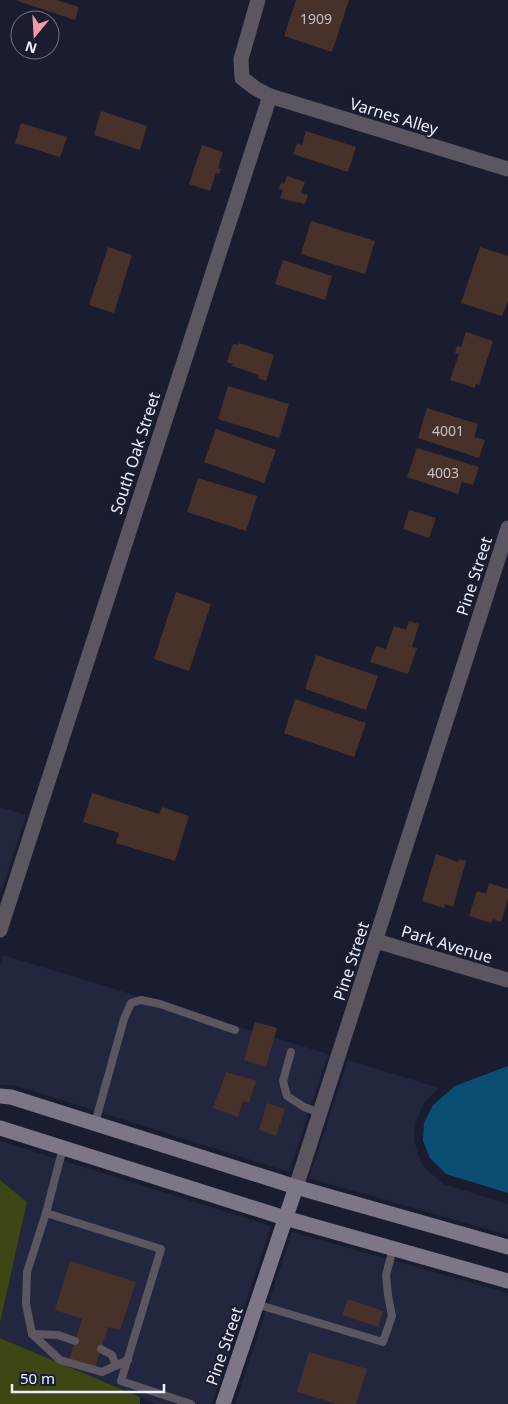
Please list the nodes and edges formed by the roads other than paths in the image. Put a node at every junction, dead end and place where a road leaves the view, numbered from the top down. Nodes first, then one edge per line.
1 (258, 0) edge
2 (270, 96) junction
3 (508, 169) edge
4 (508, 528) edge
5 (0, 930) edge
6 (376, 941) junction
7 (508, 980) edge
8 (235, 1030) dead end
9 (291, 1052) dead end
10 (0, 1096) edge
11 (320, 1113) junction
12 (95, 1123) junction
13 (0, 1128) edge
14 (63, 1148) junction
15 (296, 1187) junction
16 (46, 1213) junction
17 (285, 1218) junction
18 (508, 1247) edge
19 (393, 1249) junction
20 (508, 1281) edge
21 (256, 1304) junction
22 (32, 1334) junction
23 (76, 1341) dead end
24 (101, 1349) dead end
25 (128, 1360) junction
26 (116, 1366) junction
27 (191, 1404) edge
28 (223, 1404) edge

1 - 2 street
2 - 3 street, Varnes Alley
2 - 5 street, South Oak Street
4 - 6 street, Pine Street
6 - 7 street, Park Avenue
6 - 11 street, Pine Street
8 - 12 lane
9 - 11 lane
10 - 12 main road
11 - 15 street, Pine Street
12 - 15 main road
13 - 14 main road
14 - 16 lane
14 - 17 main road
15 - 17 main road, Pine Street
15 - 18 main road
16 - 22 lane
16 - 25 lane
17 - 19 main road
17 - 21 main road, Pine Street
19 - 20 main road
19 - 21 lane
21 - 28 main road, Pine Street
22 - 23 lane
22 - 26 lane
24 - 26 lane
25 - 26 lane
25 - 27 lane

